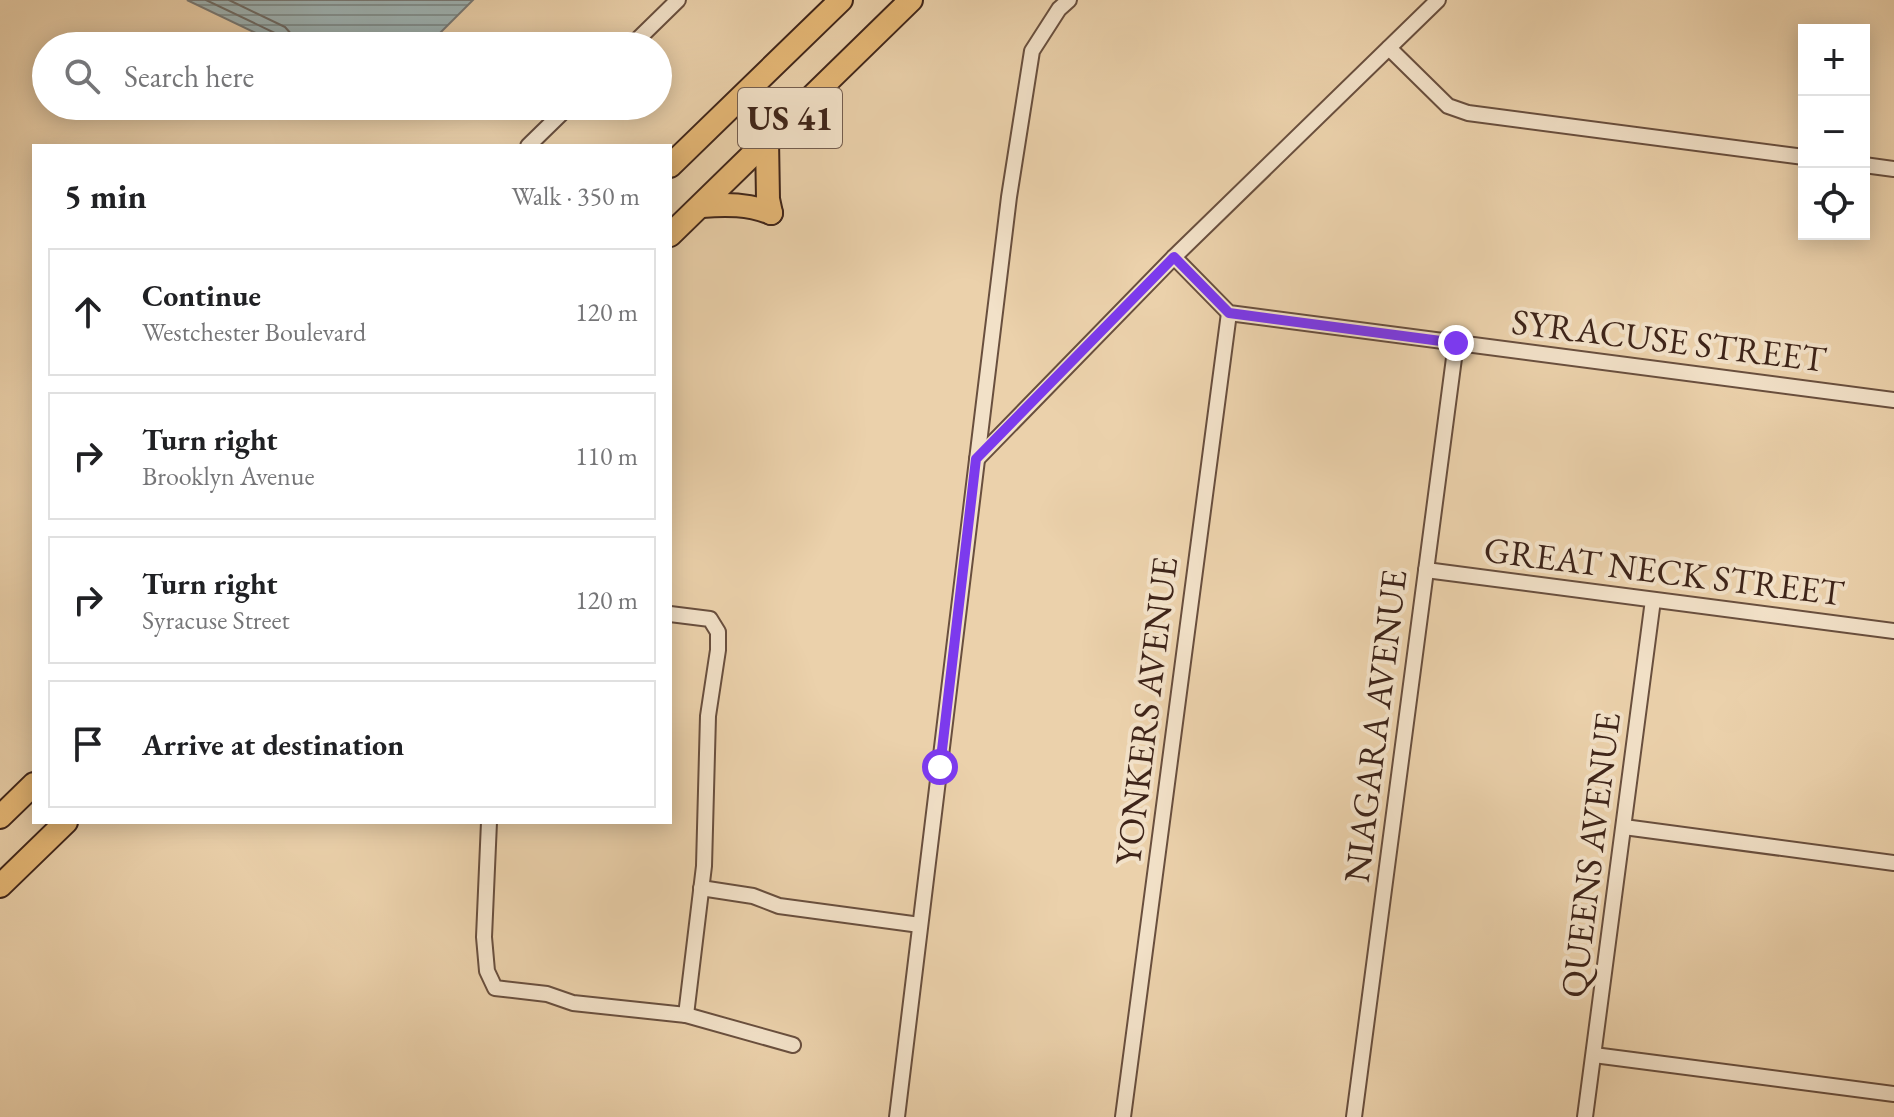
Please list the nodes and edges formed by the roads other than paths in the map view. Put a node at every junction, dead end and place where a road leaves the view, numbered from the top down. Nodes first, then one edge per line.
1 (678, 0) edge
2 (841, 0) edge
3 (911, 0) edge
4 (1069, 0) edge
5 (1438, 0) edge
6 (645, 32) edge
7 (1389, 48) junction
8 (555, 120) edge
9 (767, 140) junction
10 (530, 144) edge
11 (1798, 156) edge
12 (672, 164) edge
13 (1870, 166) edge
14 (1894, 169) edge
15 (702, 206) junction
16 (672, 233) edge
17 (1174, 257) junction
18 (1229, 313) junction
19 (1456, 343) junction
20 (1894, 400) edge
21 (976, 459) junction
22 (1426, 570) junction
23 (1653, 600) junction
24 (672, 614) edge
25 (1894, 631) edge
26 (32, 786) edge
27 (0, 817) edge
28 (64, 824) edge
29 (489, 824) edge
30 (1624, 827) junction
31 (1894, 863) edge
32 (0, 886) edge
33 (701, 888) junction
34 (920, 925) junction
35 (686, 1015) junction
36 (793, 1045) dead end
37 (1594, 1055) junction
38 (1894, 1094) edge
39 (897, 1117) edge
40 (1123, 1117) edge
41 (1354, 1117) edge
42 (1585, 1117) edge

1 - 6 street
2 - 12 main road, US 41
3 - 9 main road, US 41
4 - 21 street
5 - 7 street
7 - 11 street
7 - 17 street
8 - 10 street
9 - 15 main road, US 41
9 - 15 main road
13 - 14 street
15 - 16 main road, US 41
17 - 18 street
17 - 21 street
18 - 19 street, SYRACUSE STREET
18 - 40 street, YONKERS AVENUE
19 - 20 street, SYRACUSE STREET
19 - 22 street, NIAGARA AVENUE
21 - 34 street
22 - 23 street, GREAT NECK STREET
22 - 41 street, NIAGARA AVENUE
23 - 25 street, GREAT NECK STREET
23 - 30 street, QUEENS AVENUE
24 - 33 street
26 - 27 main road
28 - 32 main road
29 - 35 street
30 - 31 street
30 - 37 street, QUEENS AVENUE
33 - 34 street
33 - 35 street
34 - 39 street
35 - 36 street
37 - 38 street
37 - 42 street, QUEENS AVENUE

